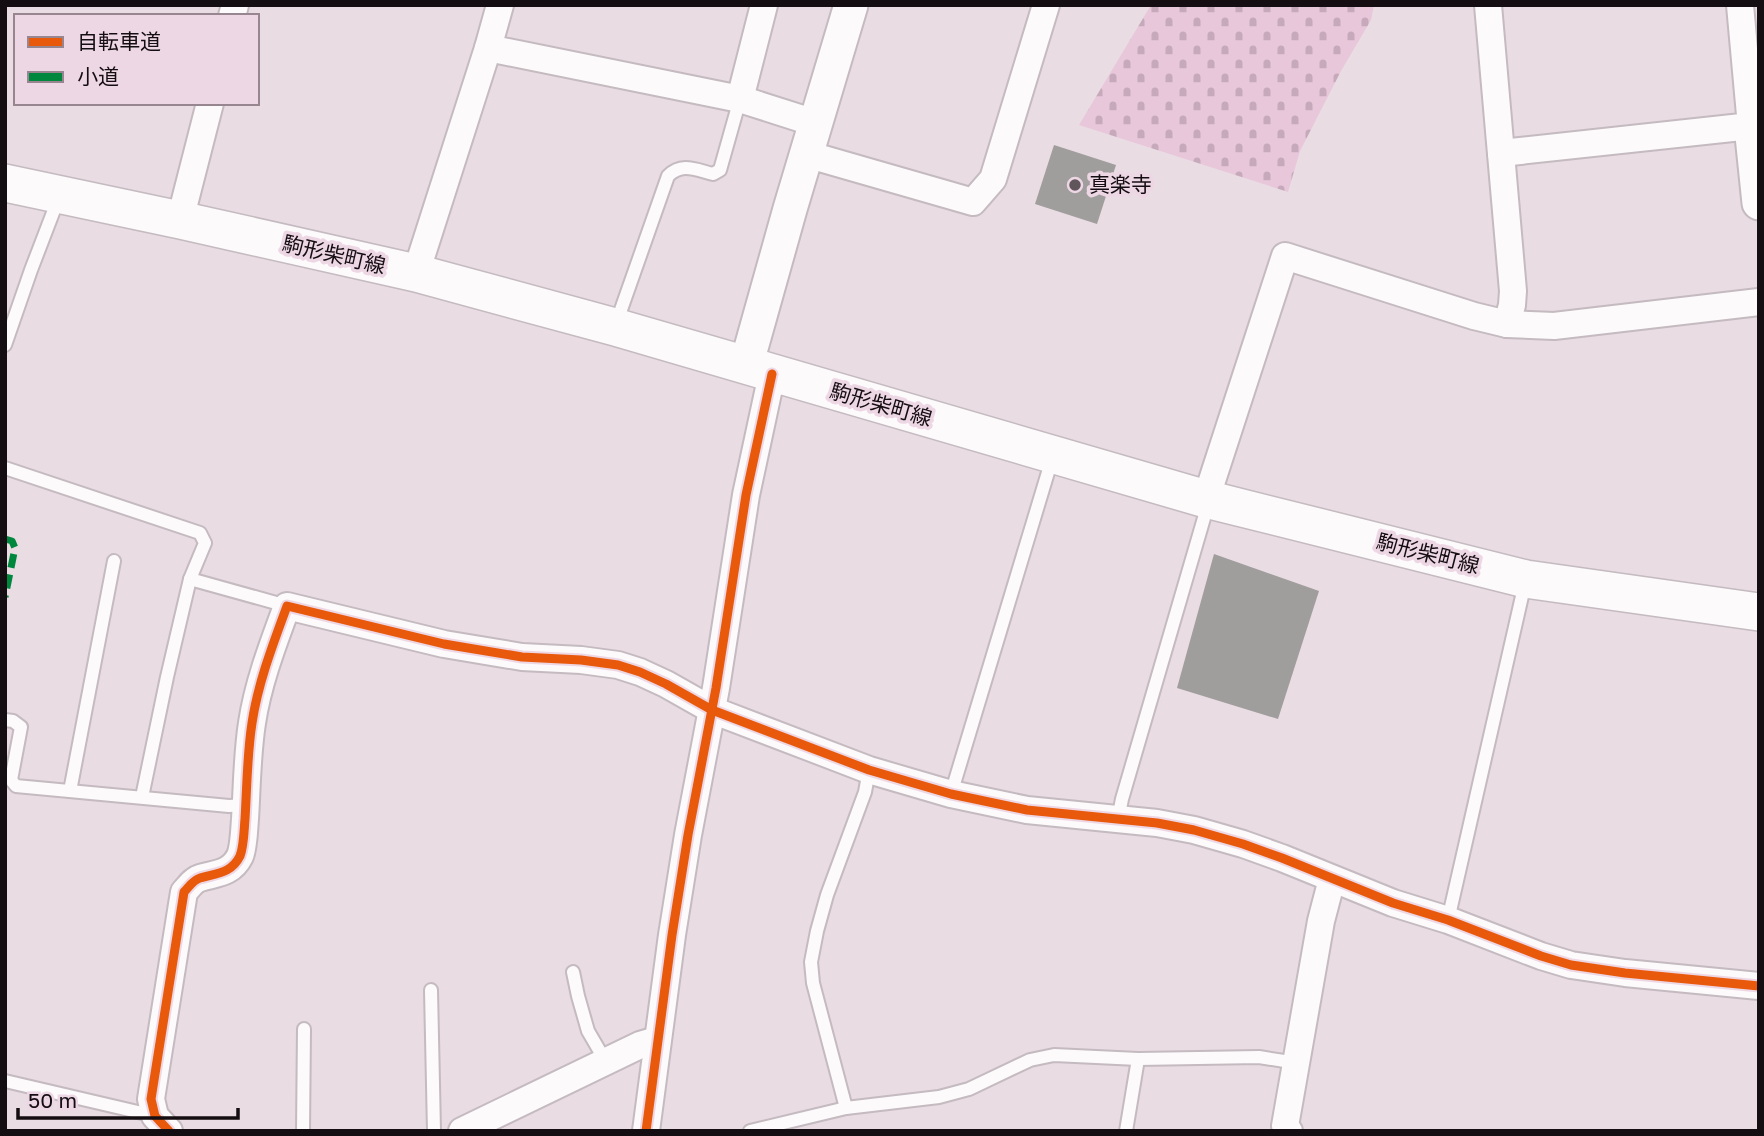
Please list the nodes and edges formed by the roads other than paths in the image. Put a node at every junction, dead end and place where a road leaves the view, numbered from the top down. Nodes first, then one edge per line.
1 (500, 5) edge
2 (764, 5) edge
3 (851, 5) edge
4 (1046, 5) edge
5 (1488, 5) edge
6 (1740, 5) edge
7 (488, 48) junction
8 (740, 99) junction
9 (209, 105) edge
10 (1751, 126) junction
11 (811, 139) junction
12 (1501, 153) junction
13 (5, 183) edge
14 (59, 195) junction
15 (1759, 202) edge
16 (180, 220) junction
17 (416, 273) junction
18 (1759, 302) edge
19 (1507, 324) junction
20 (615, 327) junction
21 (5, 345) edge
22 (759, 370) junction
23 (1053, 455) junction
24 (5, 468) edge
25 (1206, 499) junction
26 (114, 561) dead end
27 (190, 579) junction
28 (1526, 579) junction
29 (287, 606) junction
30 (1759, 612) edge
31 (712, 710) junction
32 (5, 720) edge
33 (869, 771) junction
34 (70, 791) junction
35 (951, 794) junction
36 (142, 797) junction
37 (246, 806) junction
38 (1118, 819) junction
39 (1332, 879) junction
40 (1448, 920) junction
41 (573, 972) dead end
42 (1759, 986) edge
43 (431, 990) dead end
44 (304, 1029) dead end
45 (657, 1040) junction
46 (1138, 1059) junction
47 (606, 1062) junction
48 (1297, 1063) junction
49 (5, 1081) edge
50 (846, 1108) junction
51 (162, 1123) edge
52 (303, 1131) edge
53 (434, 1131) edge
54 (462, 1131) edge
55 (646, 1131) edge
56 (750, 1131) edge
57 (1126, 1131) edge
58 (1289, 1131) edge

1 - 7 street
2 - 8 street
3 - 11 street
4 - 11 street
5 - 12 street
6 - 10 street
7 - 8 street
7 - 17 street
8 - 11 street
8 - 20 lane
9 - 16 street
10 - 12 street
10 - 15 street
11 - 22 street
12 - 19 street
13 - 14 main road, 駒形柴町線
14 - 16 main road, 駒形柴町線
14 - 21 lane
16 - 17 main road, 駒形柴町線
17 - 20 main road, 駒形柴町線
18 - 19 street
19 - 25 street
20 - 22 main road, 駒形柴町線
22 - 23 main road, 駒形柴町線
22 - 31 street
23 - 25 main road, 駒形柴町線
23 - 35 lane
24 - 27 lane
25 - 28 main road, 駒形柴町線
25 - 38 lane
26 - 34 lane
27 - 29 lane
27 - 36 lane
28 - 30 main road, 駒形柴町線
28 - 40 lane
29 - 31 street
29 - 37 street
31 - 33 street
31 - 45 street
32 - 34 lane
33 - 35 street
33 - 50 lane
34 - 36 lane
35 - 38 street
36 - 37 lane
37 - 51 street
38 - 39 street
39 - 40 street
39 - 48 street
40 - 42 street
41 - 47 lane
43 - 53 lane
44 - 52 lane
45 - 47 street
45 - 55 street
46 - 48 lane
46 - 50 lane
46 - 57 lane
47 - 54 street
48 - 58 street
49 - 51 lane
50 - 56 lane

